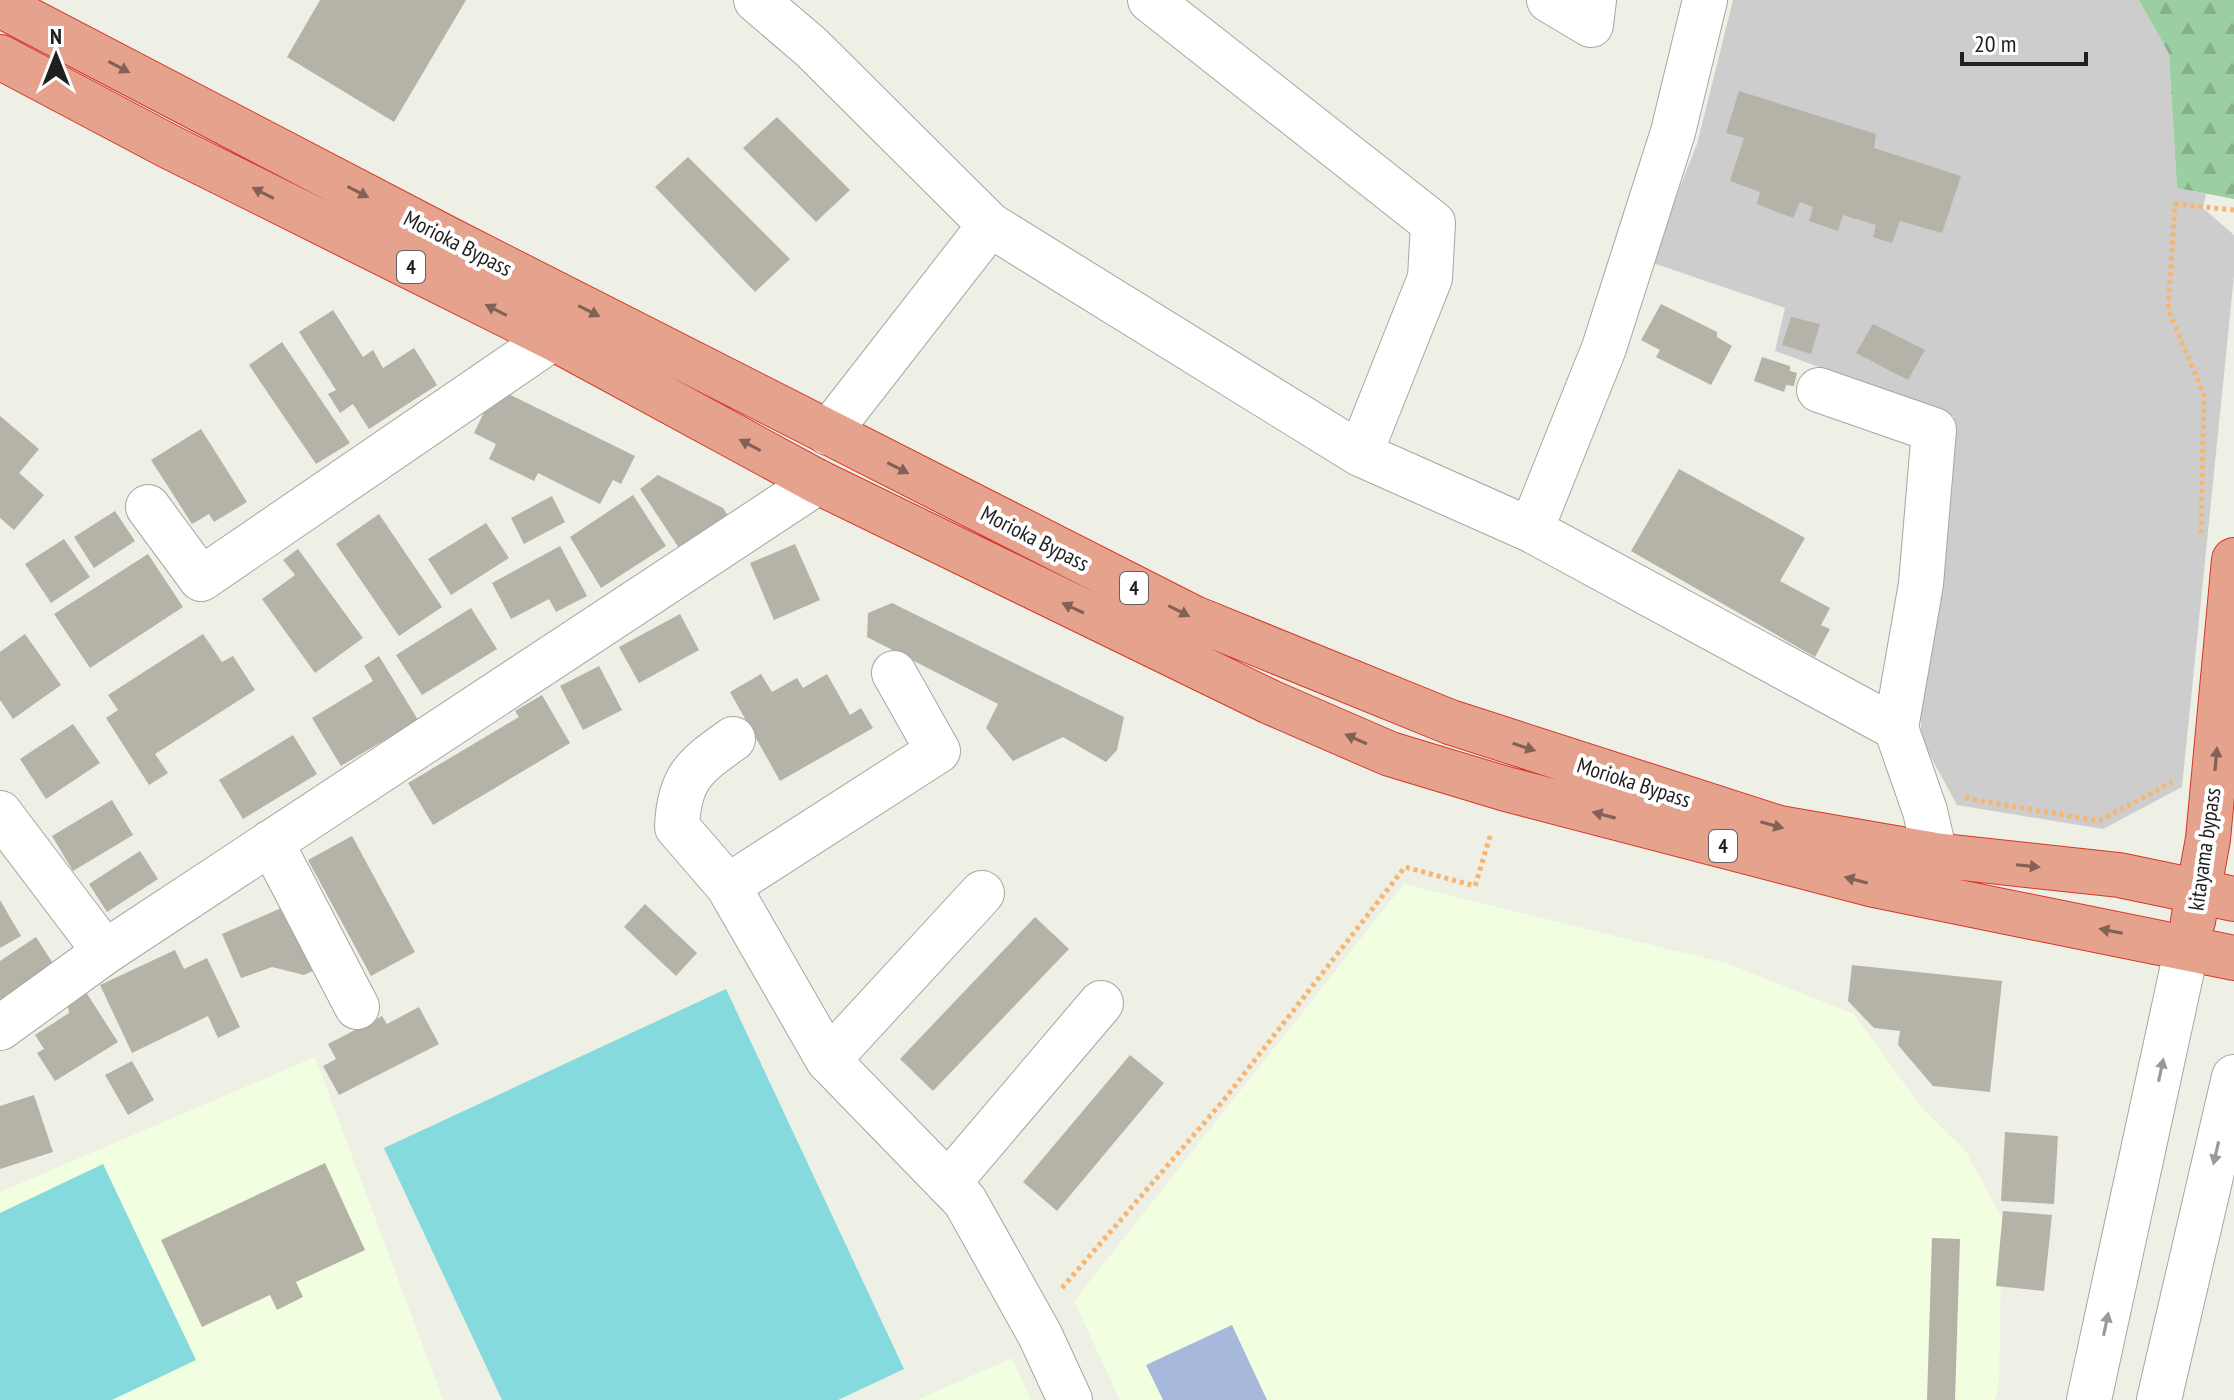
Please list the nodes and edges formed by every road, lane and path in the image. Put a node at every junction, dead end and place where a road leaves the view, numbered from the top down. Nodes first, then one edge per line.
1 (756, 0) edge
2 (1150, 0) edge
3 (1549, 0) edge
4 (1594, 0) edge
5 (1705, 0) edge
6 (0, 5) edge
7 (0, 57) edge
8 (2234, 210) edge
9 (990, 225) junction
10 (553, 338) junction
11 (1819, 390) dead end
12 (828, 433) junction
13 (1360, 454) junction
14 (818, 482) junction
15 (148, 507) dead end
16 (1531, 530) junction
17 (2217, 555) edge
18 (894, 673) dead end
19 (1896, 728) junction
20 (733, 739) dead end
21 (2177, 779) dead end
22 (1962, 798) dead end
23 (0, 813) edge
24 (1491, 833) dead end
25 (271, 842) junction
26 (1935, 855) junction
27 (728, 886) junction
28 (982, 893) dead end
29 (2217, 896) edge
30 (2187, 947) junction
31 (105, 952) junction
32 (2234, 958) edge
33 (1101, 1003) dead end
34 (357, 1007) dead end
35 (0, 1028) edge
36 (828, 1060) junction
37 (2234, 1077) edge
38 (957, 1191) junction
39 (1033, 1323) junction
40 (1070, 1400) edge
41 (2089, 1400) edge
42 (2159, 1400) edge

1 - 9 street
2 - 13 street
3 - 4 street
5 - 16 street
6 -> 12 highway, Morioka Bypass / 4
10 -> 7 highway, Morioka Bypass / 4
8 - 17 path
9 - 12 street
9 - 13 street
14 -> 10 highway, Morioka Bypass / 4
10 - 15 street
11 - 19 street
12 -> 26 highway, Morioka Bypass / 4
13 - 16 street
14 - 25 street
30 -> 14 highway, Morioka Bypass / 4
16 - 19 street
29 -> 17 highway, kitayama bypass
18 - 27 street
19 - 26 street
20 - 27 street
21 - 22 path
23 - 31 street
24 - 39 path
25 - 31 street
25 - 34 street
26 -> 29 highway, Morioka Bypass / 4
27 - 36 street
28 - 36 street
29 - 30 highway, kitayama bypass
30 - 32 highway, Morioka Bypass / 4
41 -> 30 street
31 - 35 street
33 - 38 street
36 - 38 street
37 -> 42 street
38 - 39 street
39 - 40 street

